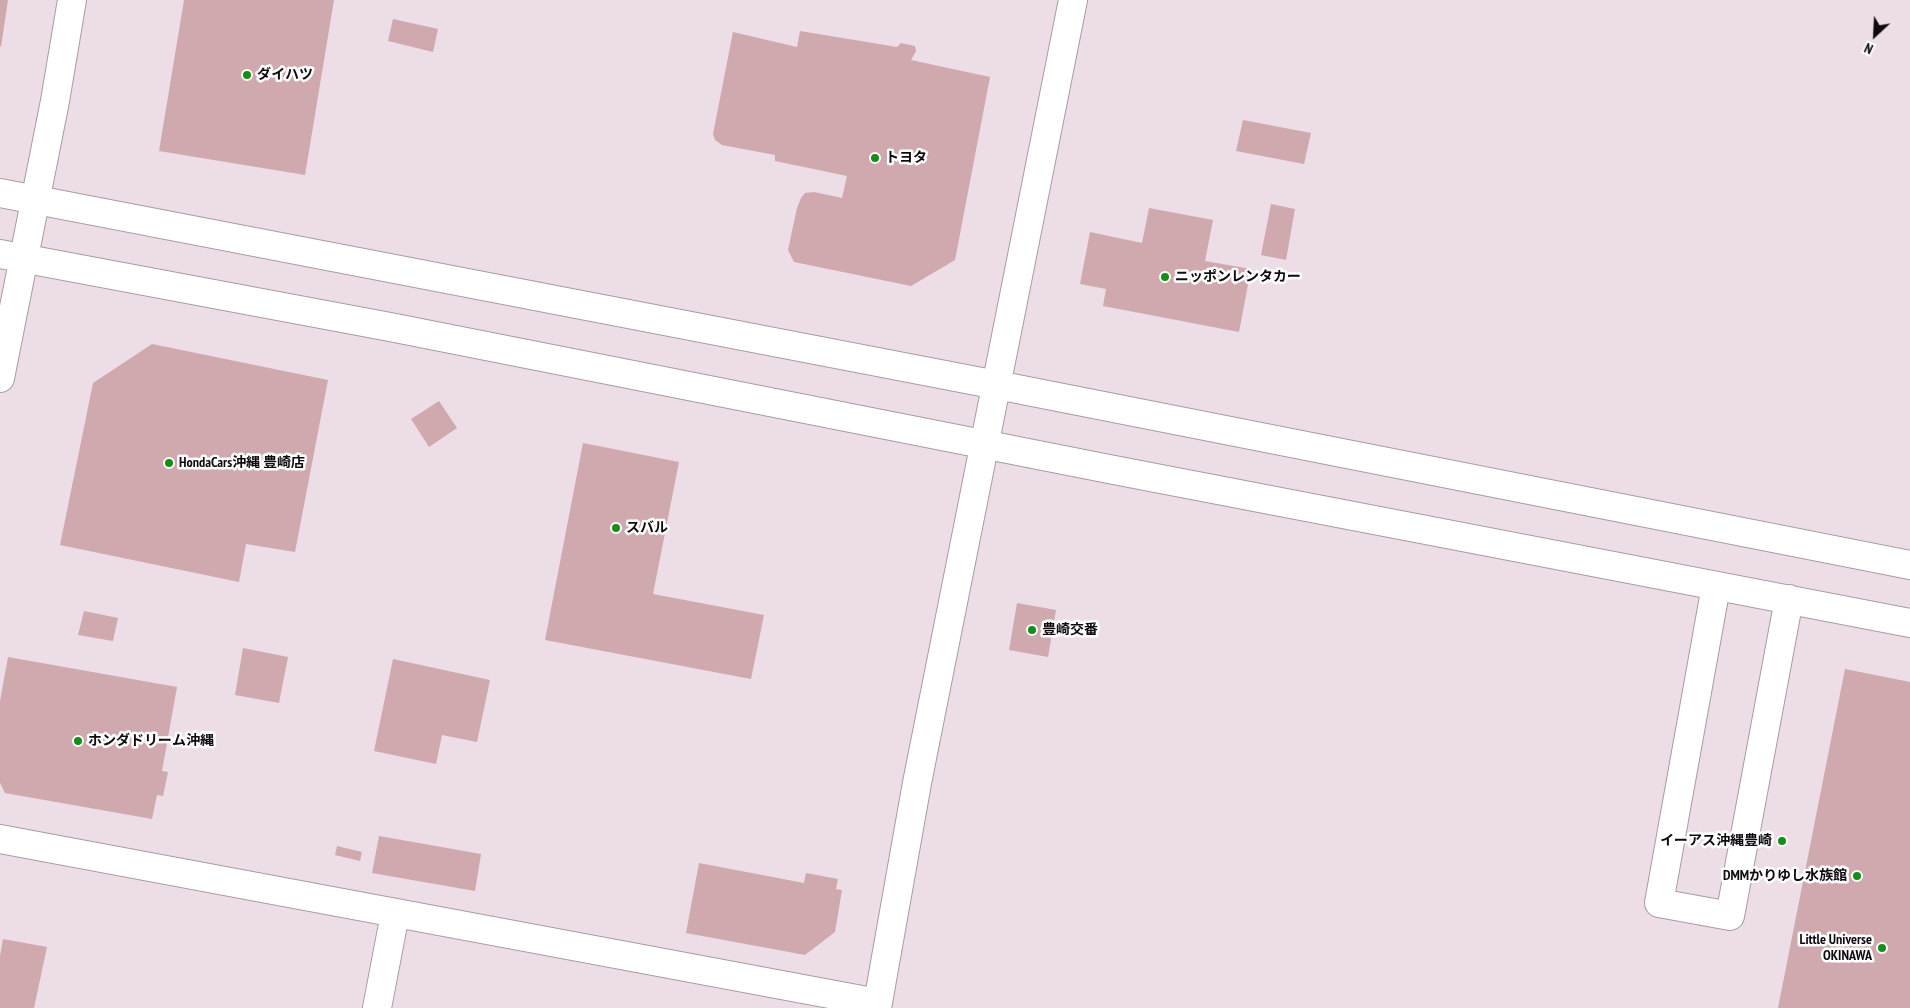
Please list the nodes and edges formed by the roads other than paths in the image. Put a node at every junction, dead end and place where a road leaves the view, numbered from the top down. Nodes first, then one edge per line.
1 (72, 0) edge
2 (1073, 0) edge
3 (0, 193) edge
4 (35, 199) junction
5 (12, 257) edge
6 (0, 378) edge
7 (996, 385) junction
8 (985, 445) junction
9 (1910, 565) edge
10 (1716, 586) junction
11 (1789, 599) junction
12 (1910, 623) edge
13 (0, 839) edge
14 (395, 914) junction
15 (878, 1006) edge
16 (377, 1008) edge

1 - 4 street
2 - 7 street
3 - 4 street
4 - 5 street
4 - 7 street
5 - 6 street
5 - 8 street
7 - 8 street
7 - 9 street
8 - 10 street
8 - 15 street
10 - 11 street
10 - 11 street
11 - 12 street
13 - 14 street
14 - 15 street
14 - 16 street

